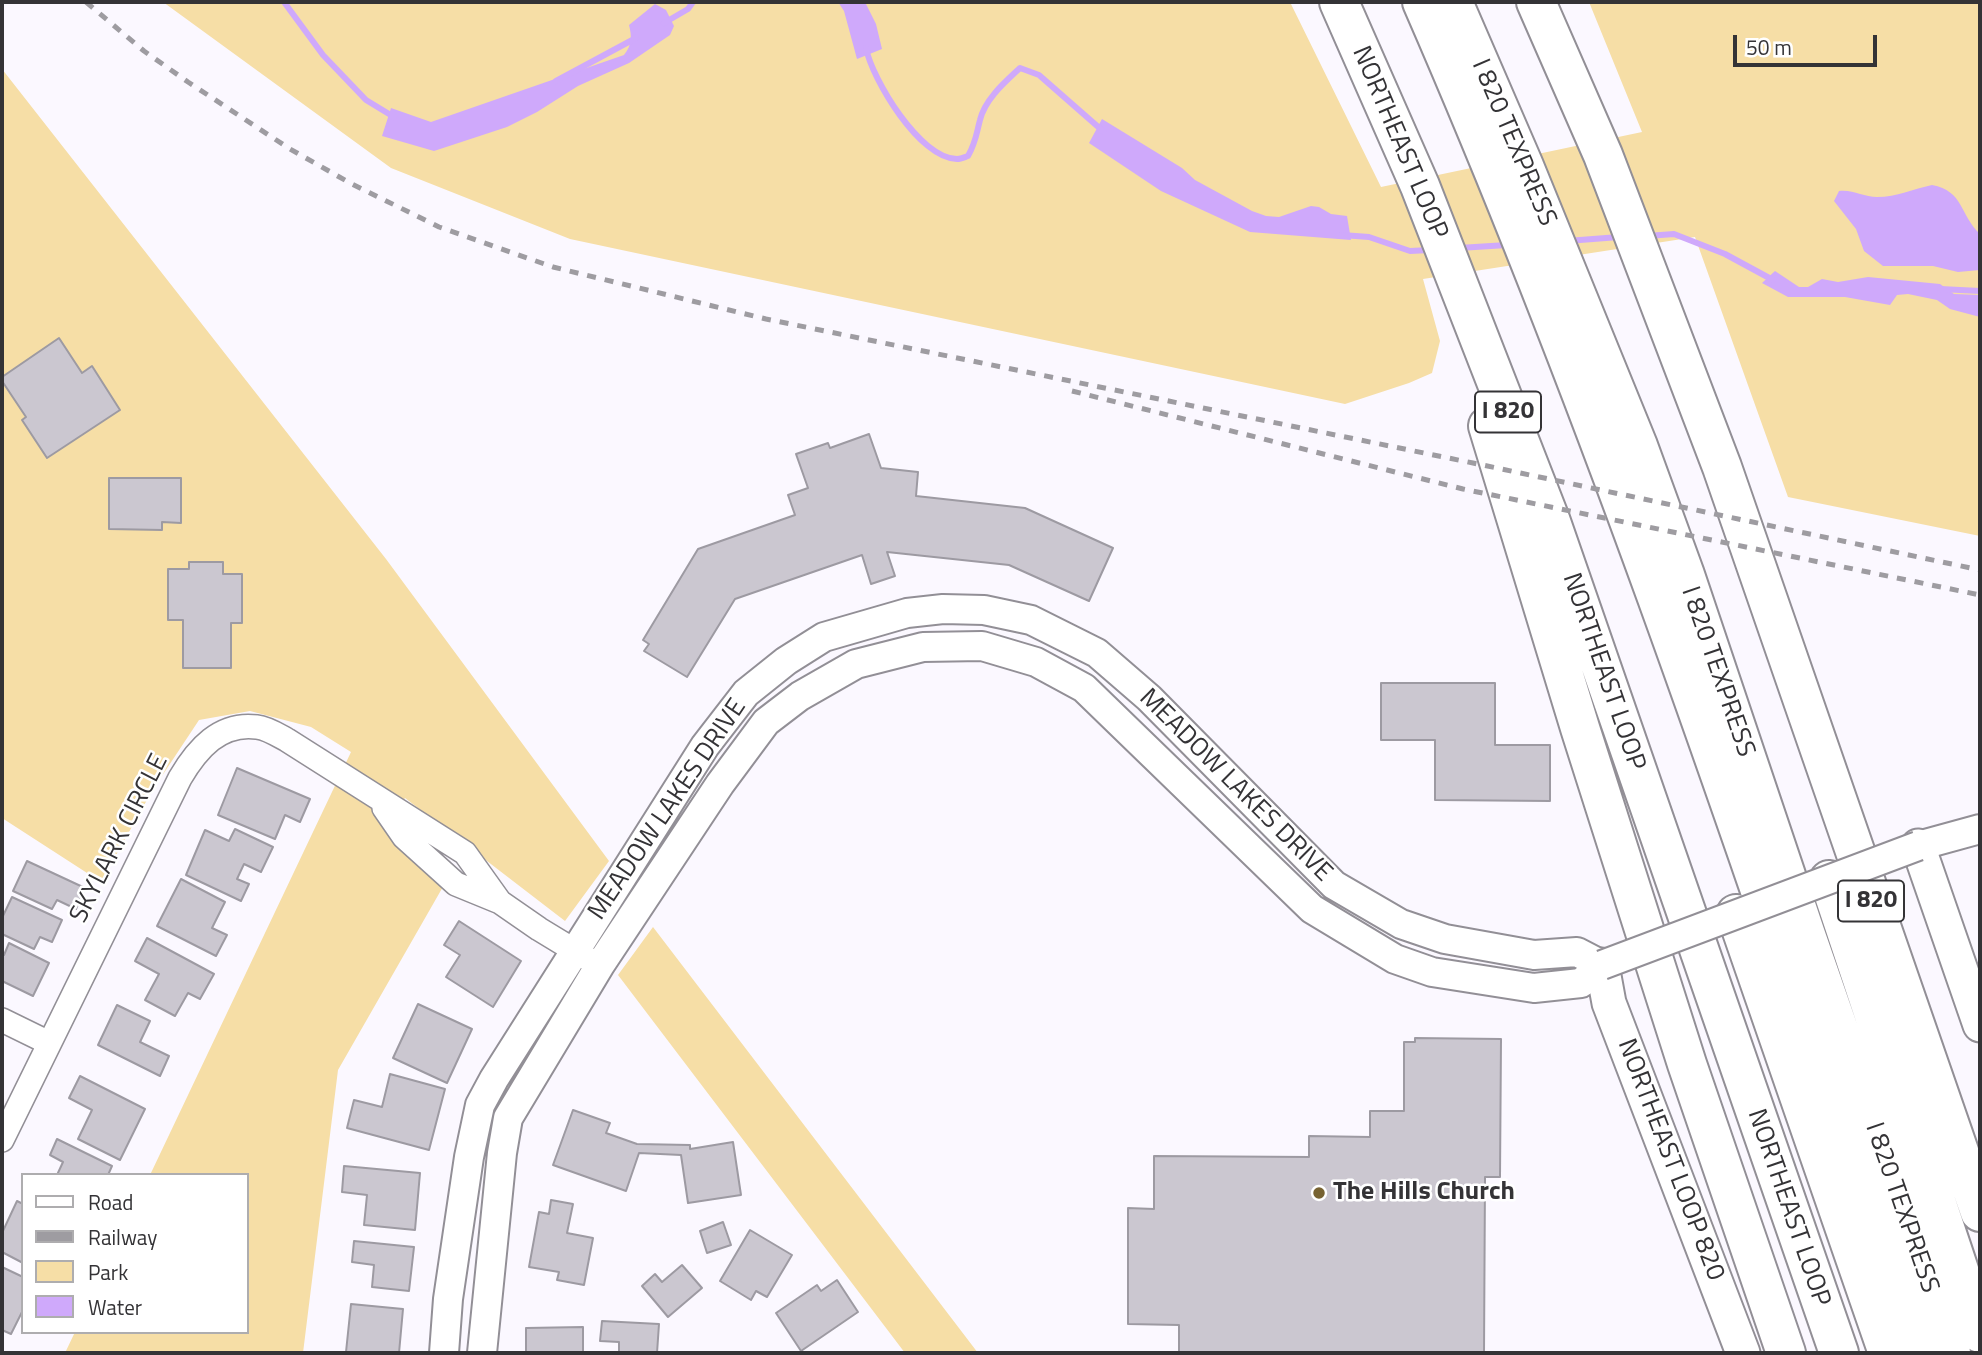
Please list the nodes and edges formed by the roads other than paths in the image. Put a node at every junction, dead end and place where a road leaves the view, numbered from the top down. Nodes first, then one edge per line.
1 (1339, 2) edge
2 (1404, 2) edge
3 (1536, 2) edge
4 (1555, 2) edge
5 (1447, 4) edge
6 (1447, 59) junction
7 (1604, 157) junction
8 (1509, 169) junction
9 (1552, 276) junction
10 (1452, 297) junction
11 (1980, 829) edge
12 (1918, 846) junction
13 (1829, 880) junction
14 (1736, 915) junction
15 (574, 951) junction
16 (600, 965) junction
17 (1602, 965) junction
18 (2, 1020) edge
19 (1980, 1025) edge
20 (49, 1043) junction
21 (2, 1140) edge
22 (1980, 1212) edge
23 (1980, 1333) edge
24 (444, 1353) edge
25 (482, 1353) edge
26 (1743, 1353) edge
27 (1786, 1353) edge
28 (1839, 1353) edge
29 (1888, 1353) edge
30 (1917, 1353) edge
31 (1951, 1353) edge

1 - 10 highway, NORTHEAST LOOP / I 820
2 - 6 highway
3 - 7 highway, I 820
4 - 7 highway
5 - 6 highway, I 820 TEXPRESS
5 - 8 highway, I 820 TEXPRESS
6 - 8 highway, I 820 TEXPRESS
7 - 22 highway, I 820
8 - 9 highway, I 820 TEXPRESS
9 - 30 highway, I 820 TEXPRESS
9 - 31 highway, I 820 TEXPRESS
10 - 27 highway
10 - 28 highway, NORTHEAST LOOP / I 820
11 - 12 street
12 - 13 street, bridge
12 - 19 main road
13 - 14 street, bridge
13 - 23 highway
14 - 17 street, bridge
14 - 29 highway
15 - 16 street, SKYLARK CIRCLE
15 - 17 street, MEADOW LAKES DRIVE
15 - 20 street, SKYLARK CIRCLE
15 - 24 street, MEADOW LAKES DRIVE
16 - 17 street, MEADOW LAKES DRIVE
16 - 25 street, MEADOW LAKES DRIVE
17 - 26 main road, NORTHEAST LOOP 820
18 - 20 street
20 - 21 street, SKYLARK CIRCLE

